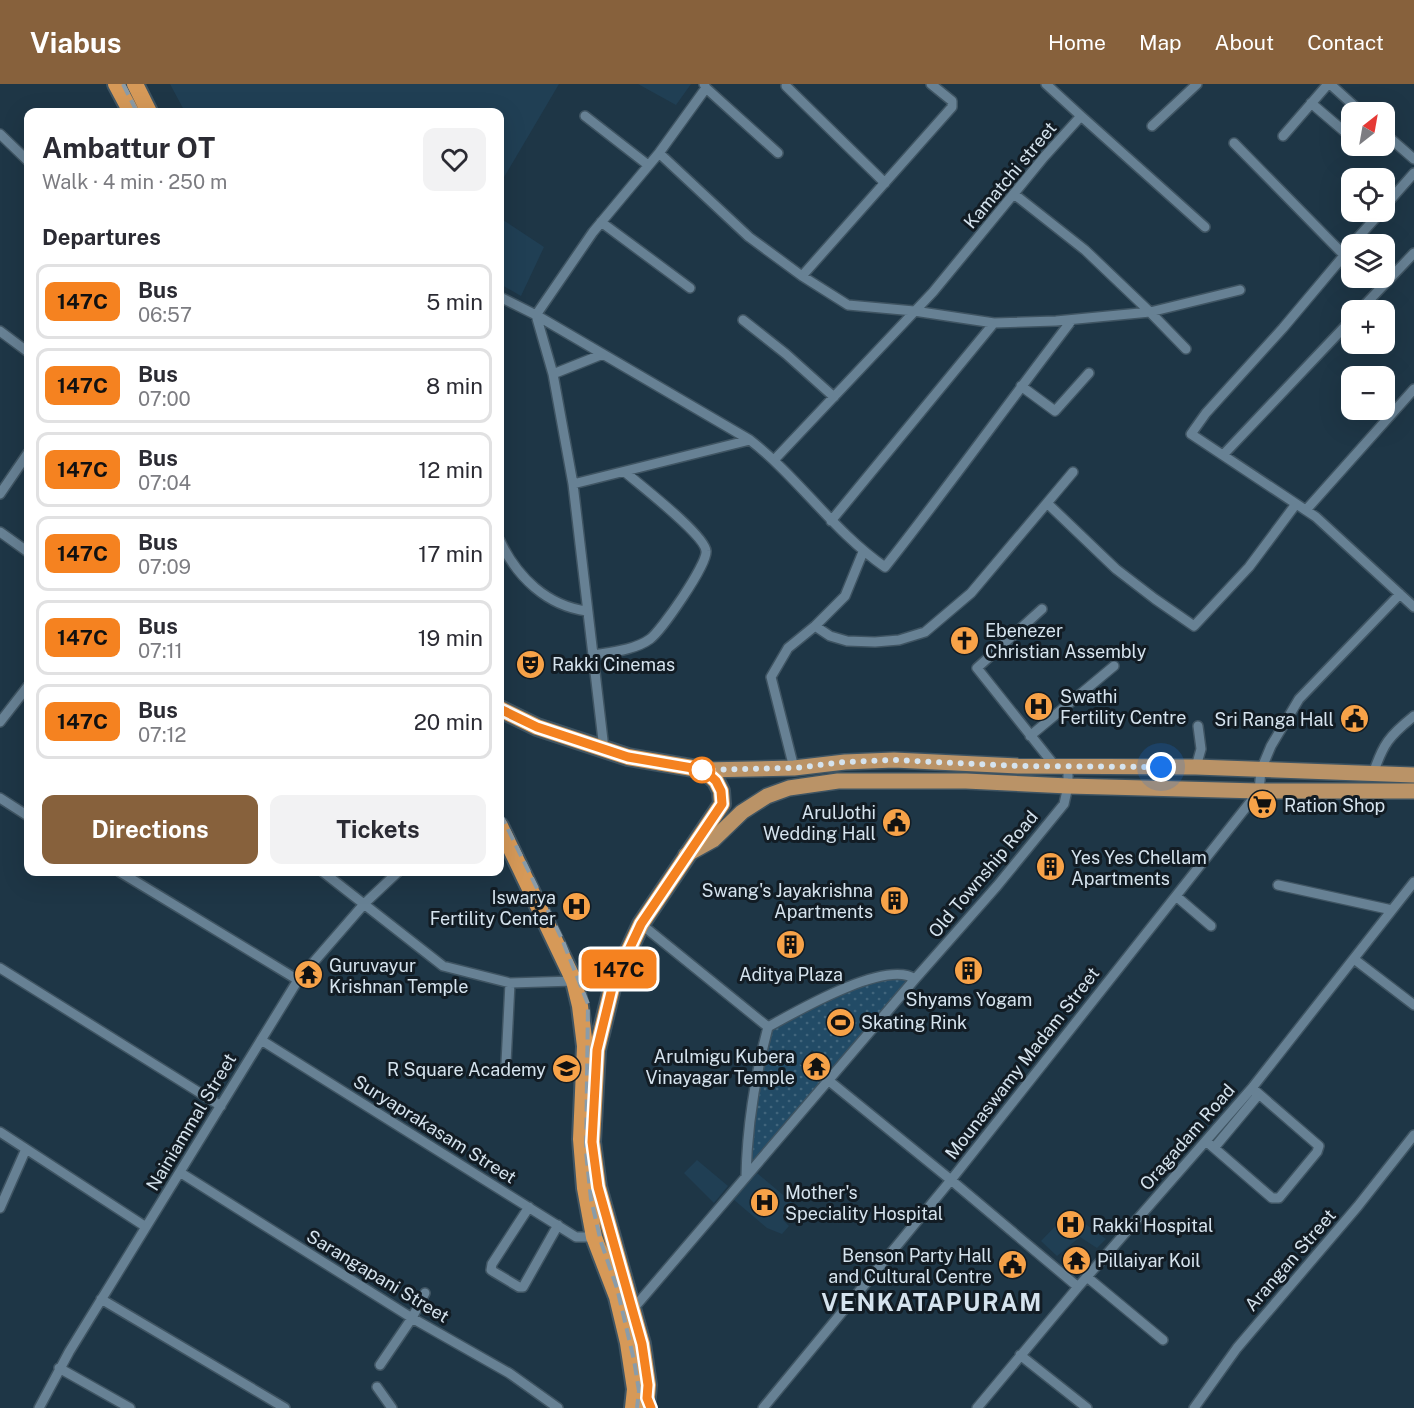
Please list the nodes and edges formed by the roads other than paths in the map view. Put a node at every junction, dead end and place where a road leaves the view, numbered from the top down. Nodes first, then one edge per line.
1 (116, 84) edge
2 (135, 84) edge
3 (931, 84) edge
4 (1046, 84) edge
5 (1197, 84) edge
6 (1329, 84) edge
7 (705, 86) edge
8 (786, 86) dead end
9 (1350, 102) edge
10 (1311, 103) junction
11 (129, 108) edge
12 (147, 108) edge
13 (585, 116) dead end
14 (1081, 116) junction
15 (1152, 126) dead end
16 (1341, 129) edge
17 (0, 134) edge
18 (1283, 136) dead end
19 (1234, 143) dead end
20 (1395, 143) edge
21 (658, 153) junction
22 (778, 153) dead end
23 (24, 157) edge
24 (1414, 159) edge
25 (648, 165) junction
26 (1414, 173) edge
27 (885, 183) junction
28 (1014, 194) junction
29 (1395, 195) edge
30 (601, 222) junction
31 (1372, 222) edge
32 (1205, 227) dead end
33 (1362, 234) edge
34 (1341, 252) edge
35 (1414, 253) edge
36 (1341, 259) edge
37 (802, 276) junction
38 (690, 288) dead end
39 (1240, 290) dead end
40 (504, 299) edge
41 (1369, 300) edge
42 (914, 312) junction
43 (1150, 312) junction
44 (536, 315) junction
45 (1072, 320) junction
46 (743, 321) dead end
47 (994, 323) junction
48 (0, 331) edge
49 (1341, 331) edge
50 (24, 349) edge
51 (1186, 349) dead end
52 (603, 354) junction
53 (1089, 373) dead end
54 (553, 374) junction
55 (1021, 386) junction
56 (1414, 389) edge
57 (834, 397) junction
58 (750, 440) junction
59 (1223, 455) junction
60 (24, 459) edge
61 (775, 459) junction
62 (625, 472) junction
63 (1073, 472) dead end
64 (573, 484) junction
65 (0, 494) edge
66 (1047, 503) junction
67 (1296, 504) junction
68 (1306, 510) junction
69 (831, 521) junction
70 (0, 532) edge
71 (24, 549) edge
72 (504, 550) edge
73 (863, 552) junction
74 (1400, 594) junction
75 (1414, 607) edge
76 (1042, 609) dead end
77 (587, 611) junction
78 (815, 626) junction
79 (593, 655) junction
80 (1114, 666) dead end
81 (24, 691) edge
82 (504, 711) edge
83 (1414, 716) edge
84 (0, 722) edge
85 (1198, 726) dead end
86 (1030, 736) junction
87 (604, 749) junction
88 (1062, 766) junction
89 (1196, 767) junction
90 (794, 768) junction
91 (704, 770) junction
92 (1261, 770) junction
93 (1373, 774) junction
94 (1414, 776) edge
95 (1068, 786) junction
96 (1414, 791) edge
97 (1259, 792) junction
98 (0, 798) edge
99 (24, 813) edge
100 (504, 834) edge
101 (686, 855) junction
102 (127, 876) edge
103 (328, 876) edge
104 (394, 876) edge
105 (1414, 882) edge
106 (1278, 885) dead end
107 (1176, 896) junction
108 (365, 903) junction
109 (1392, 910) junction
110 (641, 924) junction
111 (1211, 926) dead end
112 (1354, 959) junction
113 (0, 968) edge
114 (616, 976) junction
115 (915, 979) junction
116 (298, 980) junction
117 (574, 981) junction
118 (510, 983) junction
119 (1414, 1005) edge
120 (768, 1027) junction
121 (261, 1040) junction
122 (506, 1063) dead end
123 (828, 1080) junction
124 (1256, 1091) junction
125 (221, 1106) junction
126 (0, 1132) edge
127 (1414, 1135) edge
128 (1210, 1144) junction
129 (26, 1149) junction
130 (180, 1173) junction
131 (746, 1177) junction
132 (951, 1180) junction
133 (530, 1207) junction
134 (0, 1208) edge
135 (558, 1225) junction
136 (146, 1227) junction
137 (594, 1237) junction
138 (1087, 1277) junction
139 (1078, 1287) junction
140 (425, 1293) dead end
141 (101, 1299) junction
142 (633, 1309) junction
143 (412, 1318) junction
144 (1164, 1340) dead end
145 (1020, 1355) junction
146 (381, 1365) dead end
147 (59, 1368) junction
148 (377, 1387) dead end
149 (39, 1408) edge
150 (130, 1408) edge
151 (285, 1408) edge
152 (392, 1408) edge
153 (558, 1408) edge
154 (633, 1408) edge
155 (646, 1408) edge
156 (763, 1408) edge
157 (977, 1408) edge
158 (1088, 1408) edge
159 (1194, 1408) edge

1 - 11 highway
2 - 12 highway
3 - 27 street
4 - 14 street, Kamatchi street
5 - 15 street
6 - 9 street
6 - 10 street
7 - 21 street
7 - 22 street
8 - 27 street
10 - 16 street
10 - 18 street
13 - 25 street
14 - 28 street, Kamatchi street
14 - 32 street
17 - 23 street
19 - 34 street
20 - 24 street
21 - 25 street
21 - 37 street
25 - 30 street
26 - 29 street
27 - 37 street
28 - 42 street, Kamatchi street
28 - 43 street
30 - 38 street
30 - 44 street
31 - 33 street
35 - 41 street
36 - 59 street
37 - 42 street
39 - 43 street
40 - 44 street
42 - 47 street
42 - 57 street, Kamatchi street
43 - 45 street
43 - 51 street
44 - 52 street
44 - 54 street
45 - 47 street
45 - 55 street
46 - 57 street
47 - 69 street
48 - 50 street
49 - 59 street
52 - 54 street
52 - 58 street
53 - 55 street
54 - 64 street
55 - 73 street
56 - 68 street
57 - 61 street, Kamatchi street
58 - 61 street
58 - 62 street
59 - 67 street
60 - 65 street
61 - 69 street
62 - 64 street
62 - 79 street
63 - 66 street
64 - 77 street
66 - 67 street
66 - 78 street
67 - 68 street
68 - 74 street
69 - 73 street
70 - 71 street
72 - 77 street
73 - 78 street
74 - 75 street
74 - 92 street
76 - 86 street
77 - 79 street
78 - 90 street
79 - 87 street
80 - 86 street
81 - 84 street
82 - 87 highway
83 - 93 street
85 - 89 street
86 - 88 street
87 - 91 highway
88 - 89 main road
88 - 90 main road
88 - 95 street
89 - 92 main road
90 - 91 main road
91 - 101 highway
92 - 93 main road
92 - 97 street
93 - 94 main road
95 - 97 main road
95 - 101 main road
95 - 115 street, Old Township Road
96 - 97 main road
97 - 107 street, Mounaswamy Madam Street
98 - 99 street
100 - 117 highway
101 - 110 highway
102 - 116 street
103 - 108 street
104 - 108 street, Nainiammal Street
105 - 109 street, Oragadam Road
106 - 109 street
107 - 111 street
107 - 132 street, Mounaswamy Madam Street
108 - 116 street, Nainiammal Street
108 - 118 street
109 - 112 street, Oragadam Road
110 - 114 highway
110 - 120 street
112 - 119 street
112 - 124 street, Oragadam Road
113 - 125 street
114 - 117 highway
114 - 142 highway
115 - 120 street
115 - 123 street, Old Township Road
116 - 121 street, Nainiammal Street
117 - 118 street
117 - 137 highway
118 - 122 street
120 - 131 street
121 - 125 street, Nainiammal Street
121 - 133 street, Suryaprakasam Street
123 - 131 street, Old Township Road
123 - 132 street
124 - 128 street, Oragadam Road
124 - 128 street
125 - 130 street, Nainiammal Street
126 - 129 street
127 - 159 street, Arangan Street
128 - 138 street, Oragadam Road
129 - 134 street
129 - 136 street
130 - 136 street, Nainiammal Street
130 - 143 street, Sarangapani Street
131 - 142 street, Old Township Road
132 - 139 street
132 - 156 street, Mounaswamy Madam Street
133 - 135 street, Suryaprakasam Street
133 - 135 street
135 - 137 street, Suryaprakasam Street
136 - 141 street, Nainiammal Street
137 - 154 highway
138 - 139 street, Oragadam Road
138 - 144 street
139 - 145 street, Oragadam Road
140 - 143 street
141 - 147 street, Nainiammal Street
141 - 151 street
142 - 155 highway
143 - 146 street
143 - 153 street, Sarangapani Street
145 - 157 street, Oragadam Road
145 - 158 street
147 - 149 street, Nainiammal Street
147 - 150 street
148 - 152 street

